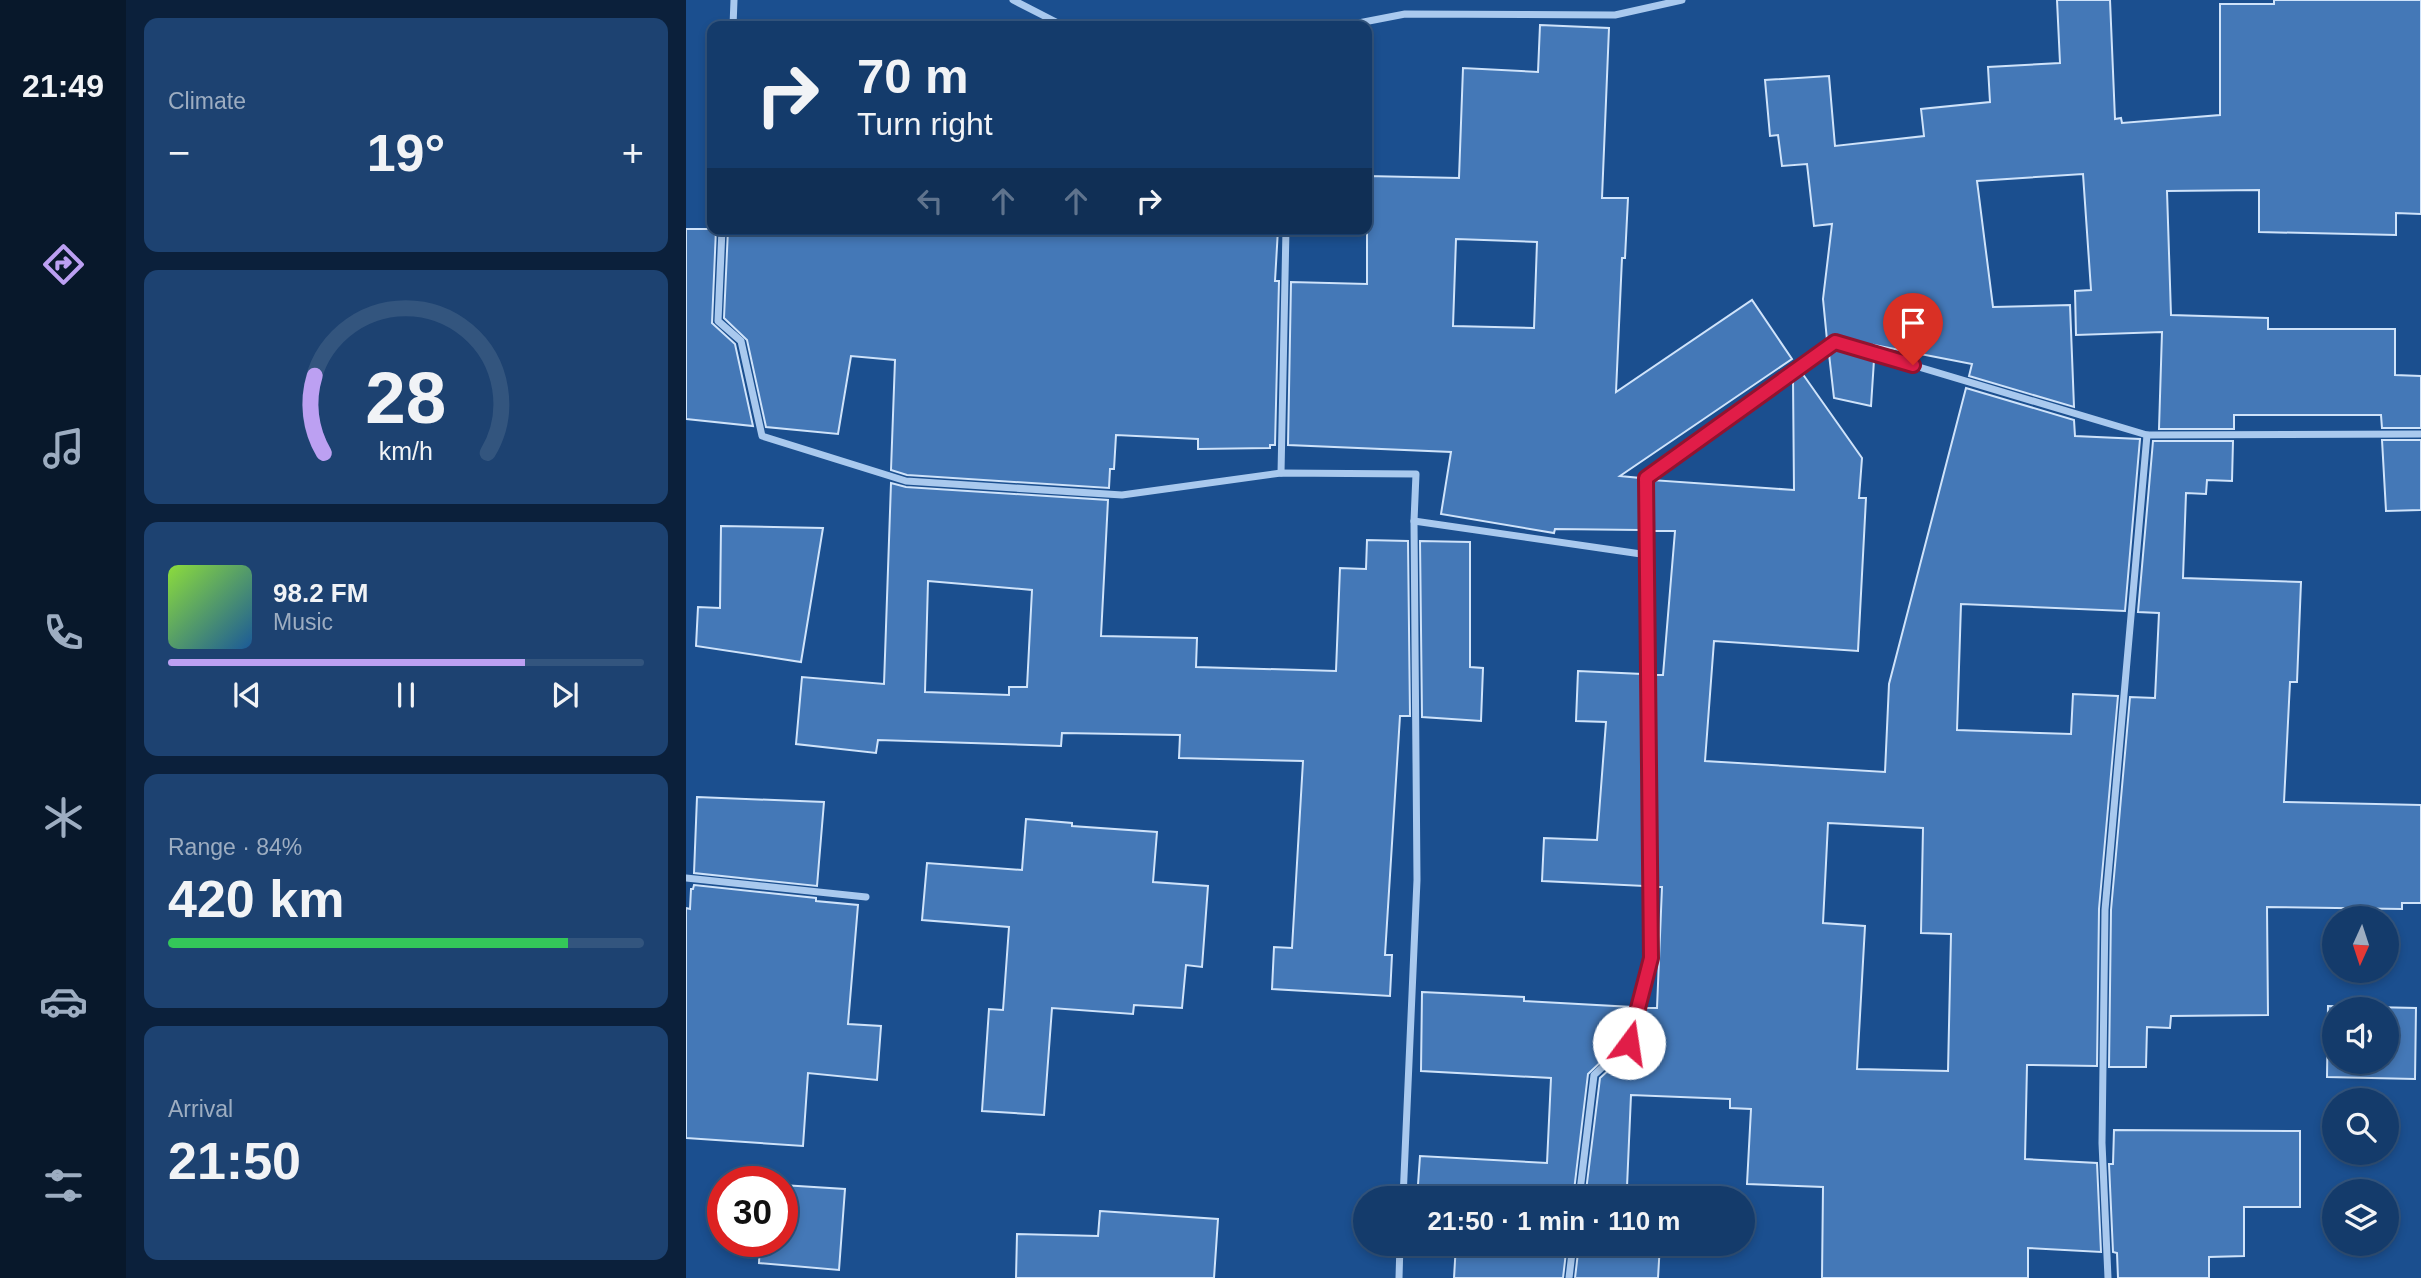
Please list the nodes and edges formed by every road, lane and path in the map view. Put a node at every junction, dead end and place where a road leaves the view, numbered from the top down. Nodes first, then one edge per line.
1 (734, 0) edge
2 (1013, 0) edge
3 (1682, 0) edge
4 (733, 21) edge
5 (1054, 21) edge
6 (1369, 21) edge
7 (722, 235) edge
8 (1286, 235) edge
9 (2421, 434) edge
10 (2147, 435) junction
11 (1280, 474) junction
12 (1414, 522) junction
13 (1648, 555) junction
14 (686, 877) edge
15 (866, 897) dead end
16 (1404, 1186) edge
17 (1581, 1186) edge
18 (1400, 1256) edge
19 (1572, 1256) edge
20 (1399, 1278) edge
21 (1569, 1278) edge
22 (2108, 1278) edge

1 - 4 street
2 - 5 street
3 - 6 street
7 - 11 street
8 - 11 street
9 - 10 street
10 - 13 street
10 - 22 street
11 - 12 street
12 - 13 street
12 - 16 street
13 - 17 street
14 - 15 street
18 - 20 street
19 - 21 street

